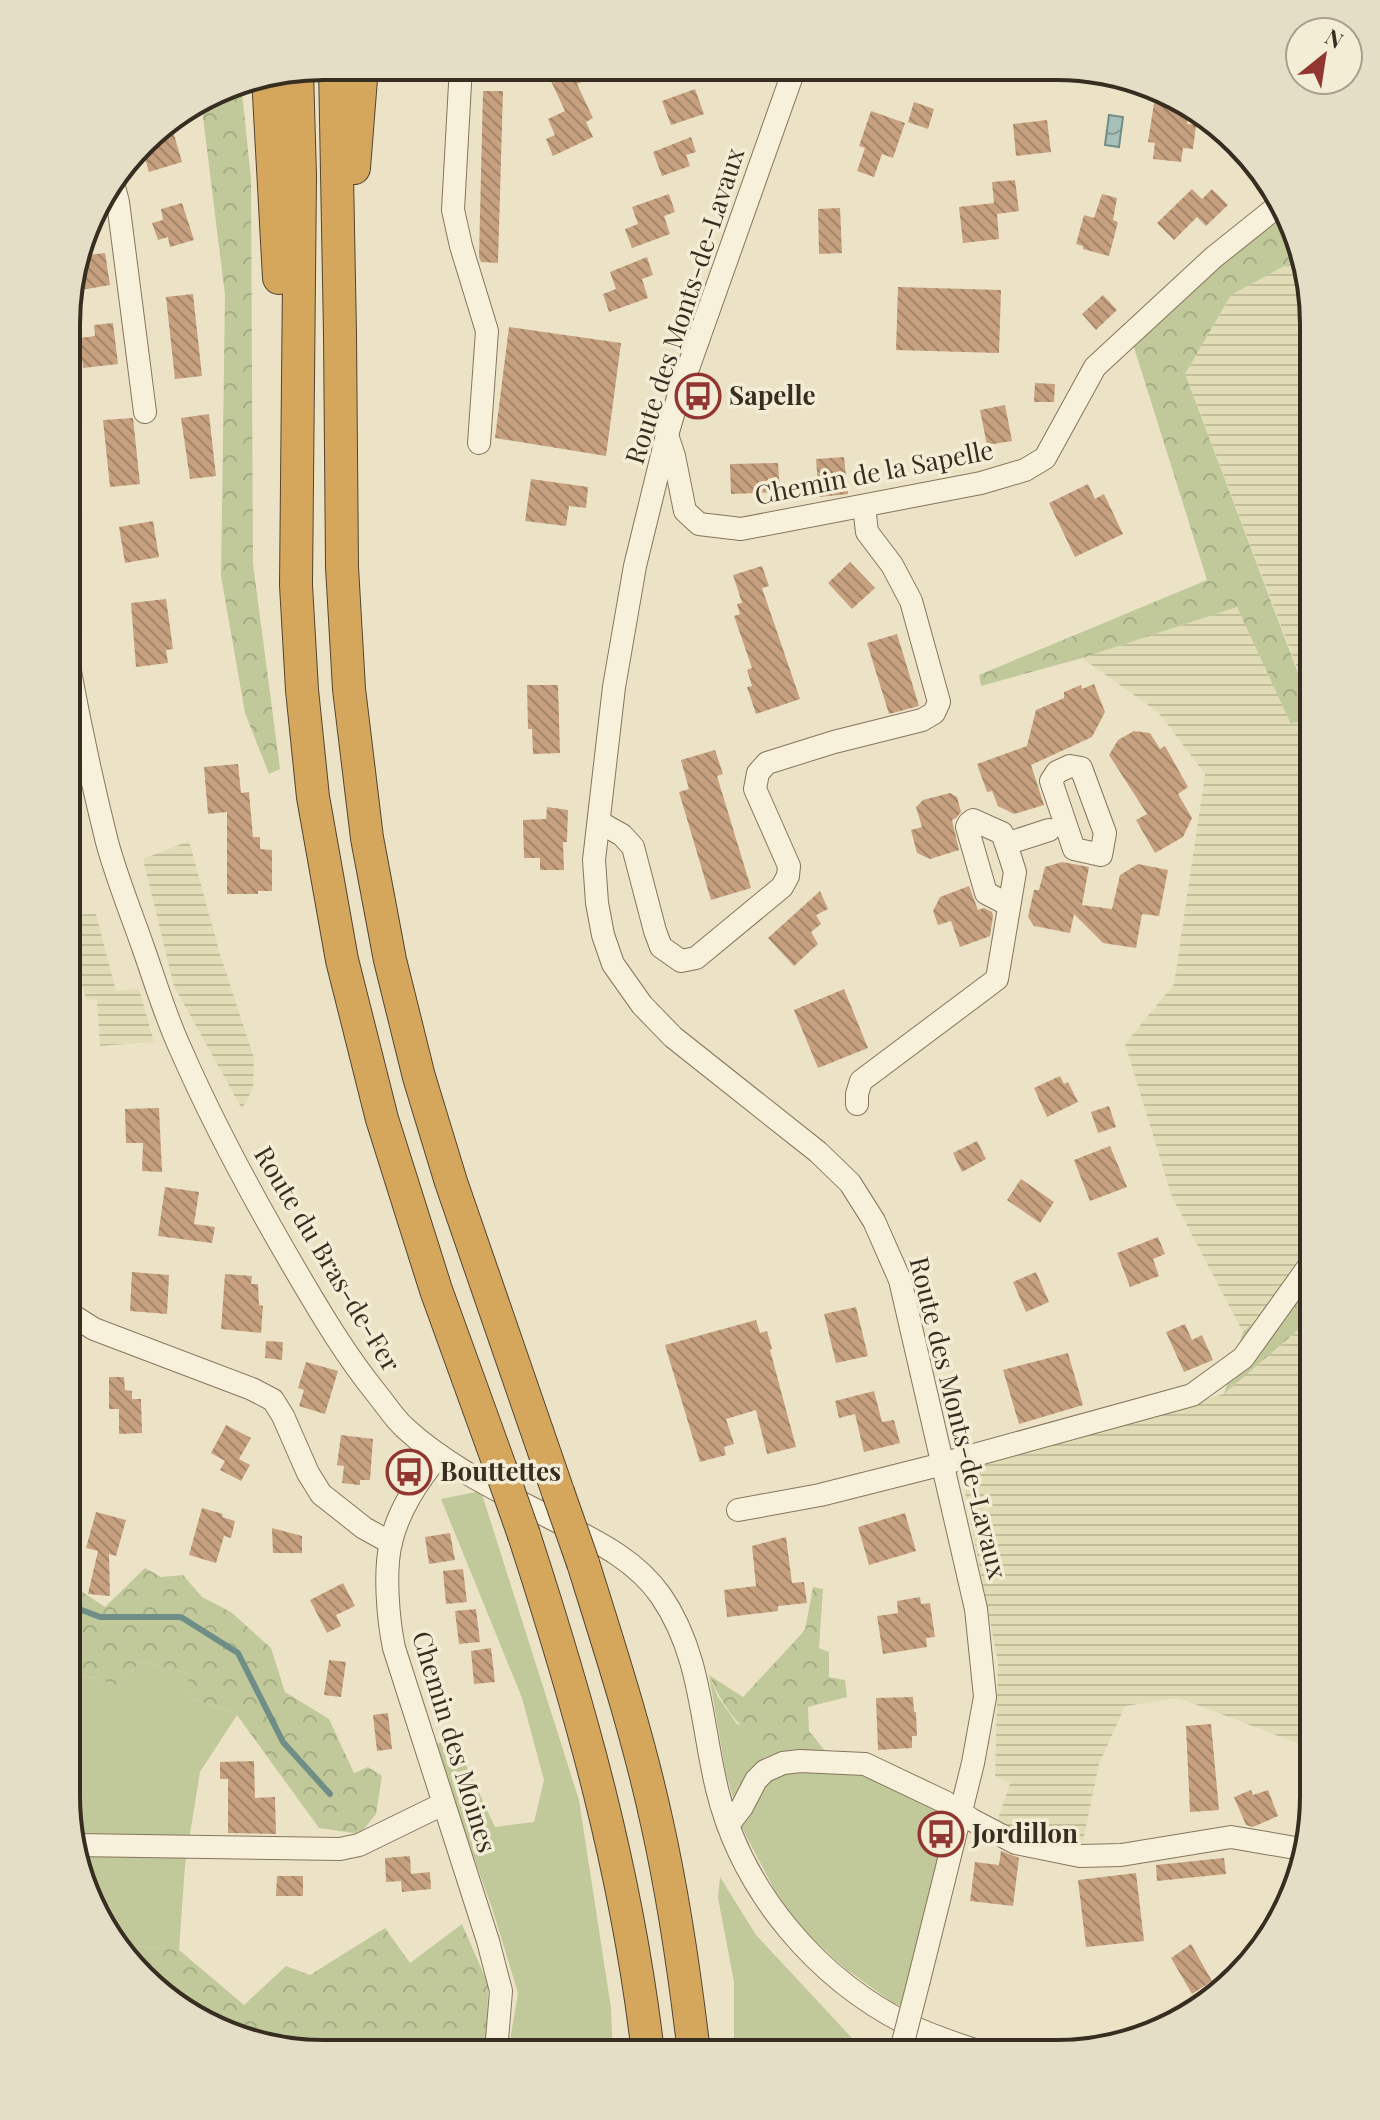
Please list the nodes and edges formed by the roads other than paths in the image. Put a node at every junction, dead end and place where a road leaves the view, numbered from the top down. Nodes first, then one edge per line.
1 (335, 80) edge
2 (361, 80) edge
3 (460, 80) edge
4 (790, 80) edge
5 (297, 82) edge
6 (269, 87) edge
7 (116, 196) edge
8 (1271, 211) edge
9 (340, 334) junction
10 (145, 412) dead end
11 (667, 435) junction
12 (479, 443) dead end
13 (864, 506) junction
14 (296, 585) junction
15 (80, 716) edge
16 (1055, 821) junction
17 (599, 822) junction
18 (1006, 844) junction
19 (1009, 905) junction
20 (857, 1104) dead end
21 (1299, 1279) edge
22 (80, 1320) edge
23 (439, 1455) junction
24 (943, 1464) junction
25 (738, 1510) dead end
26 (391, 1543) junction
27 (443, 1804) junction
28 (961, 1812) junction
29 (728, 1825) junction
30 (85, 1845) edge
31 (1294, 1848) edge
32 (497, 2040) edge
33 (645, 2040) edge
34 (692, 2040) edge
35 (904, 2040) edge
36 (949, 2040) edge

1 - 9 highway
2 - 9 highway
3 - 12 street
4 - 11 street, Route des Monts-de-Lavaux
5 - 14 highway
6 - 14 highway
7 - 10 street
8 - 13 street, Chemin de la Sapelle
9 - 34 highway, bridge
11 - 13 street, Chemin de la Sapelle
11 - 17 street, Route des Monts-de-Lavaux
13 - 17 street
14 - 33 highway, bridge
15 - 23 street, Route du Bras-de-Fer
16 - 16 street
16 - 18 street
17 - 24 street, Route des Monts-de-Lavaux
18 - 19 street
18 - 19 street
19 - 20 street
21 - 24 street
22 - 26 street
23 - 26 street, Chemin des Moines
23 - 29 street, Route du Bras-de-Fer
24 - 25 street
24 - 28 street, Route des Monts-de-Lavaux
26 - 27 street, Chemin des Moines
27 - 30 street
27 - 32 street, Chemin des Moines
28 - 29 street
28 - 31 street
28 - 35 street, Route des Monts-de-Lavaux, bridge
29 - 36 street, Route du Bras-de-Fer

